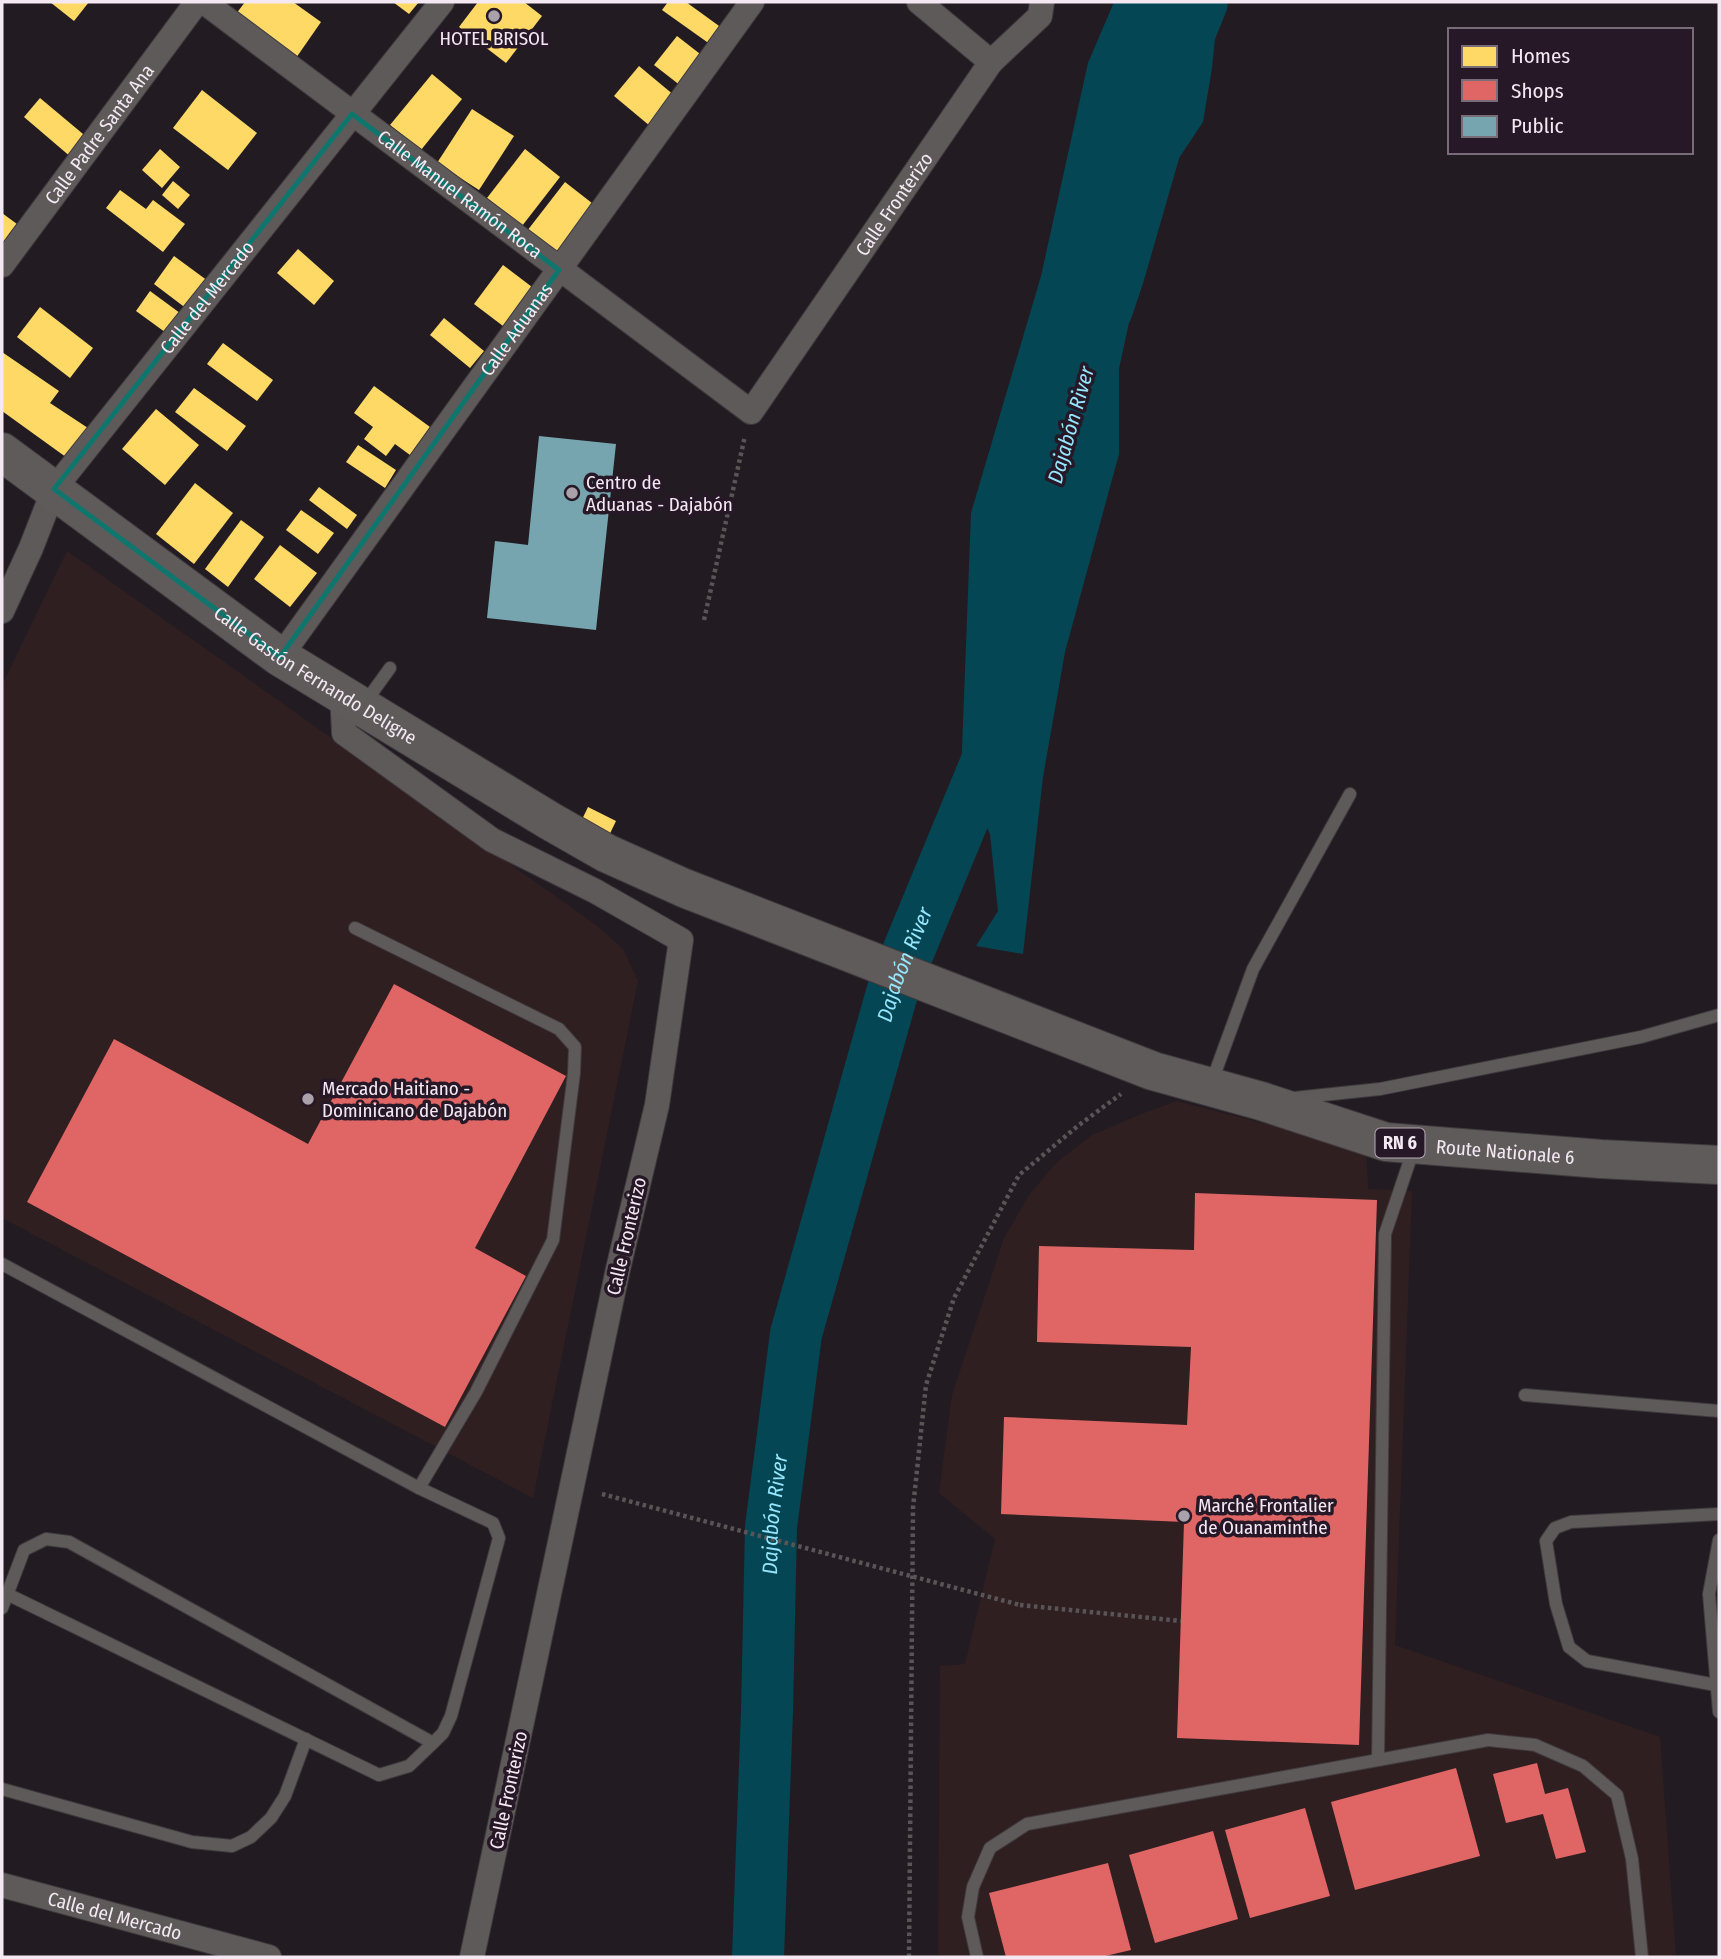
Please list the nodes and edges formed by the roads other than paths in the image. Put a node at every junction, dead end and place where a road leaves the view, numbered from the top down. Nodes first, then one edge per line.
1 (197, 2) edge
2 (204, 2) edge
3 (442, 2) edge
4 (752, 2) edge
5 (919, 2) edge
6 (1042, 2) edge
7 (991, 62) junction
8 (352, 114) junction
9 (2, 265) edge
10 (559, 270) junction
11 (751, 412) joint
12 (2, 452) edge
13 (54, 489) junction
14 (2, 611) edge
15 (280, 657) junction
16 (390, 668) dead end
17 (352, 700) junction
18 (1350, 794) dead end
19 (355, 928) dead end
20 (1719, 1015) edge
21 (1096, 1048) joint
22 (1210, 1087) junction
23 (1261, 1101) junction
24 (1415, 1144) junction
25 (1719, 1165) edge
26 (2, 1264) edge
27 (1525, 1395) dead end
28 (1719, 1411) edge
29 (419, 1488) junction
30 (1719, 1514) edge
31 (1719, 1540) edge
32 (7, 1594) junction
33 (2, 1608) edge
34 (1716, 1685) junction
35 (1719, 1712) edge
36 (306, 1739) junction
37 (433, 1743) junction
38 (1378, 1760) junction
39 (2, 1789) edge
40 (2, 1885) edge
41 (269, 1957) edge
42 (472, 1957) edge
43 (977, 1957) edge
44 (1642, 1957) edge

1 - 9 street, Calle Padre Santa Ana
2 - 8 street, Calle Manuel Ramón Roca
3 - 8 street, Calle del Mercado
4 - 10 street, Calle Aduanas
5 - 7 street
6 - 7 street, Calle Fronterizo
7 - 11 street, Calle Fronterizo
8 - 10 street, Calle Manuel Ramón Roca
8 - 13 street, Calle del Mercado
10 - 11 street, Calle Manuel Ramón Roca
10 - 15 street, Calle Aduanas
12 - 13 main road, Calle Gastón Fernando Deligne
13 - 14 street, Calle del Mercado
13 - 15 main road, Calle Gastón Fernando Deligne
15 - 17 main road, Calle Gastón Fernando Deligne
16 - 17 lane
17 - 21 main road, Calle Gastón Fernando Deligne
17 - 42 street, Calle Fronterizo
18 - 22 lane
19 - 29 lane
20 - 23 lane
21 - 22 main road, Route Nationale 6 / RN 6
22 - 23 main road, Route Nationale 6 / RN 6
23 - 24 main road, Route Nationale 6 / RN 6
24 - 25 main road, Route Nationale 6 / RN 6
24 - 38 lane
26 - 29 lane
27 - 28 lane
29 - 37 lane
30 - 34 lane
31 - 34 lane
32 - 33 lane
32 - 36 lane
32 - 37 lane
34 - 35 lane
36 - 37 lane
36 - 39 lane
38 - 43 lane
38 - 44 lane
40 - 41 street, Calle del Mercado

